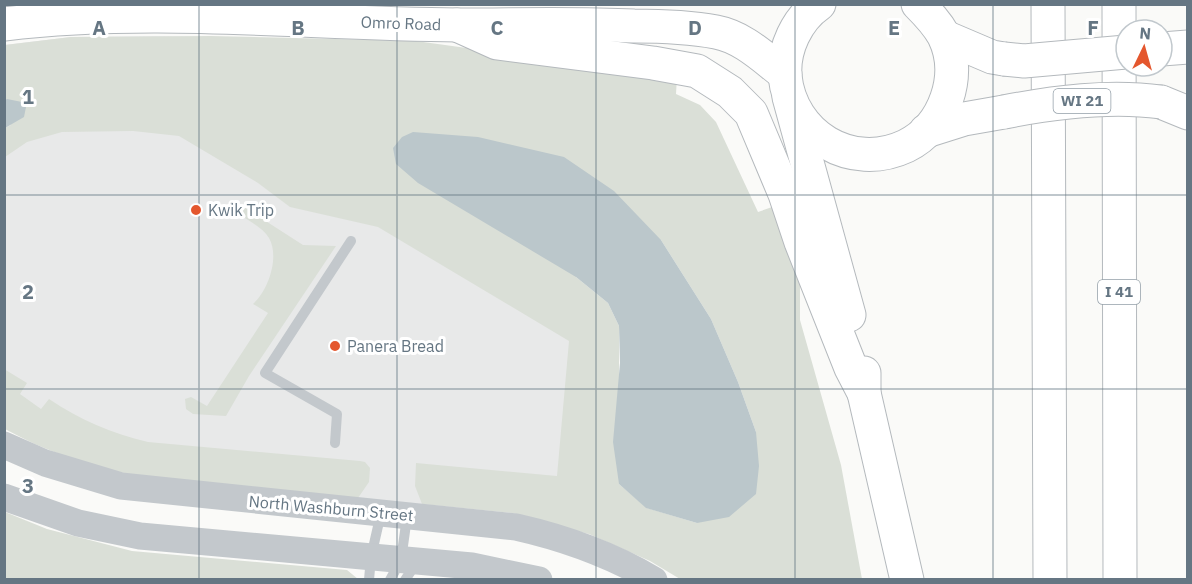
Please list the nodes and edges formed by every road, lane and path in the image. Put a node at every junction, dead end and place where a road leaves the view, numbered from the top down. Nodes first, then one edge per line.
1 (819, 4) edge
2 (918, 4) edge
3 (1048, 4) edge
4 (1119, 4) edge
5 (4, 24) edge
6 (457, 25) junction
7 (945, 37) junction
8 (1114, 53) edge
9 (787, 85) junction
10 (1174, 107) edge
11 (926, 131) junction
12 (351, 241) dead end
13 (864, 393) junction
14 (335, 443) dead end
15 (4, 445) edge
16 (4, 497) edge
17 (394, 514) junction
18 (370, 568) edge
19 (403, 570) edge
20 (539, 579) edge
21 (654, 579) edge
22 (907, 579) edge
23 (1050, 579) edge
24 (1120, 579) edge

1 - 9 highway
2 - 7 highway
3 - 23 highway
4 - 24 highway, I 41
5 - 6 highway, Omro Road
6 - 9 highway, Omro Road
6 - 13 highway
7 - 8 highway, bridge
7 - 11 highway
9 - 11 highway
9 - 13 highway
10 - 11 highway, WI 21, bridge
12 - 14 lane
13 - 22 highway
15 - 17 street, North Washburn Street
16 - 18 street
17 - 18 lane
17 - 19 lane
17 - 21 street, North Washburn Street
18 - 19 street
19 - 20 street

